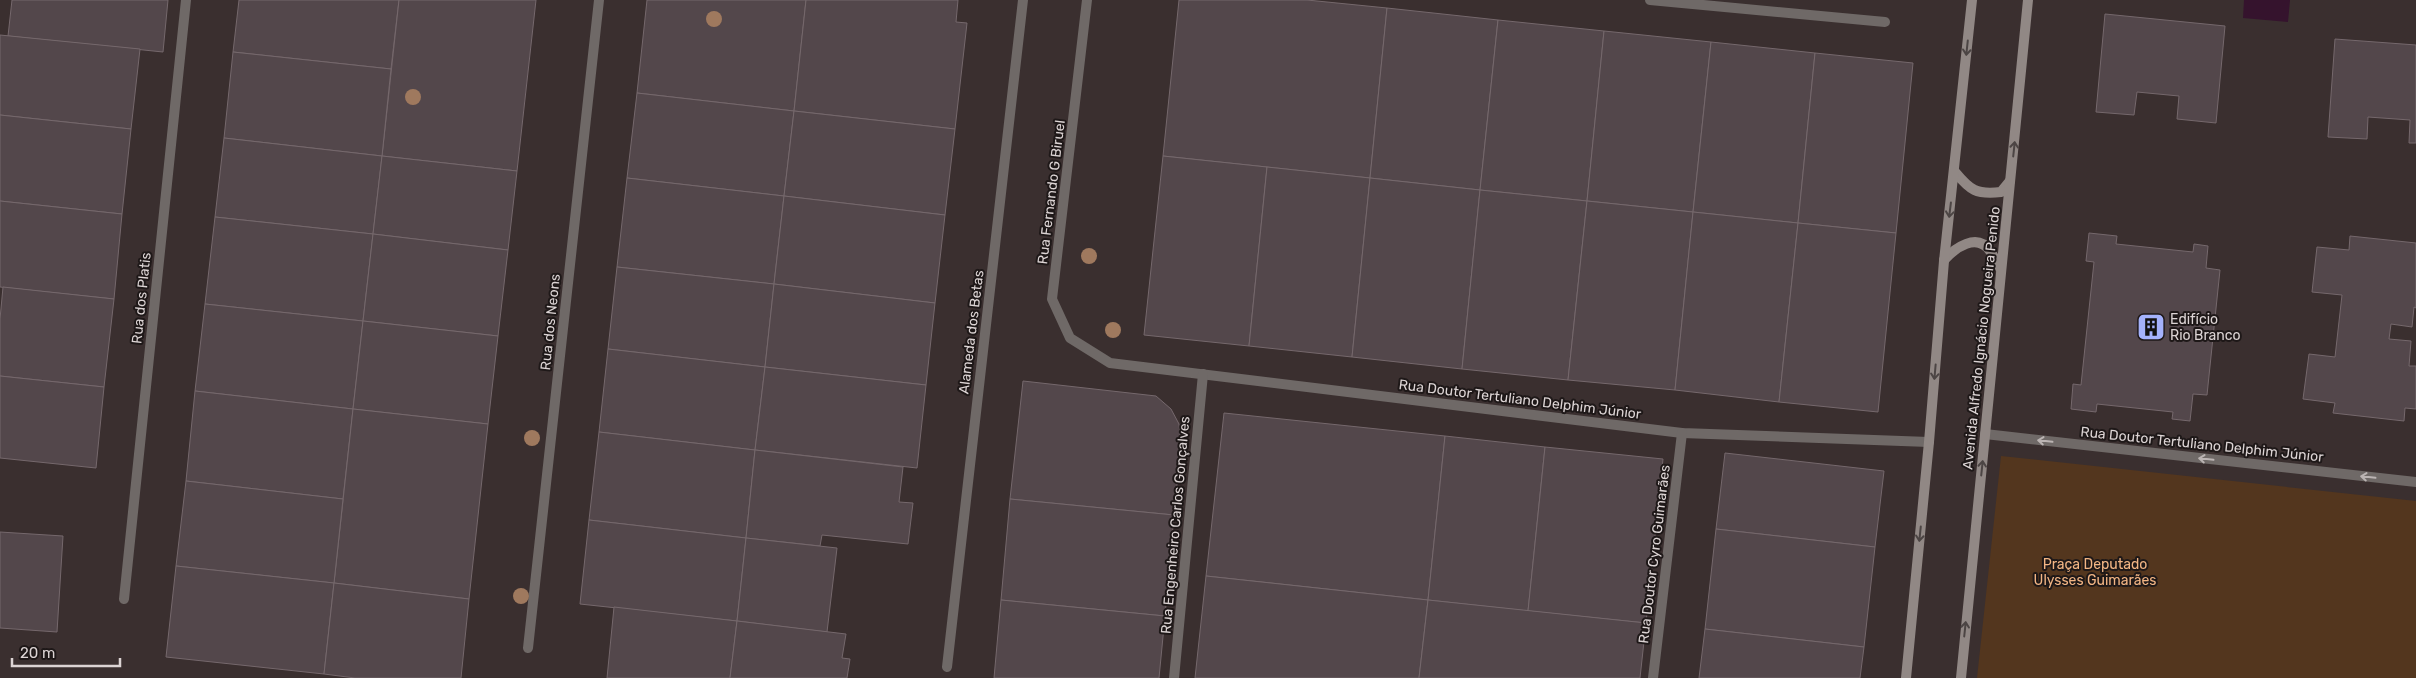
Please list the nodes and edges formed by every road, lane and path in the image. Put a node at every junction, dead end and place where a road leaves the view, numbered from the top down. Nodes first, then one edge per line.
1 (186, 0) edge
2 (599, 0) edge
3 (1023, 0) edge
4 (1087, 0) edge
5 (1650, 0) edge
6 (1972, 0) edge
7 (2028, 0) edge
8 (1885, 22) dead end
9 (1955, 172) junction
10 (2010, 181) junction
11 (1944, 261) junction
12 (2000, 269) junction
13 (1110, 363) joint
14 (1203, 374) junction
15 (1682, 433) junction
16 (1985, 434) junction
17 (1929, 442) junction
18 (2416, 482) edge
19 (124, 600) dead end
20 (528, 648) dead end
21 (947, 667) dead end
22 (1174, 678) edge
23 (1653, 678) edge
24 (1906, 678) edge
25 (1961, 678) edge

1 - 19 street, Rua dos Platis
2 - 20 street, Rua dos Neons
3 - 21 street, Alameda dos Betas
4 - 13 street, Rua Fernando G Biruel
5 - 8 street
6 -> 9 street
10 -> 7 street, Avenida Alfredo Ignácio Nogueira Penido
9 - 10 street
9 -> 11 street
10 - 12 street, Avenida Alfredo Ignácio Nogueira Penido
11 - 12 street
11 -> 17 street
12 - 16 street, Avenida Alfredo Ignácio Nogueira Penido
13 - 14 street, Rua Doutor Tertuliano Delphim Júnior
14 - 15 street, Rua Doutor Tertuliano Delphim Júnior
14 - 22 street, Rua Engenheiro Carlos Gonçalves
15 - 17 street, Rua Doutor Tertuliano Delphim Júnior
15 - 23 street, Rua Doutor Cyro Guimarães
18 -> 16 street, Rua Doutor Tertuliano Delphim Júnior
25 -> 16 street, Avenida Alfredo Ignácio Nogueira Penido
17 -> 24 street

